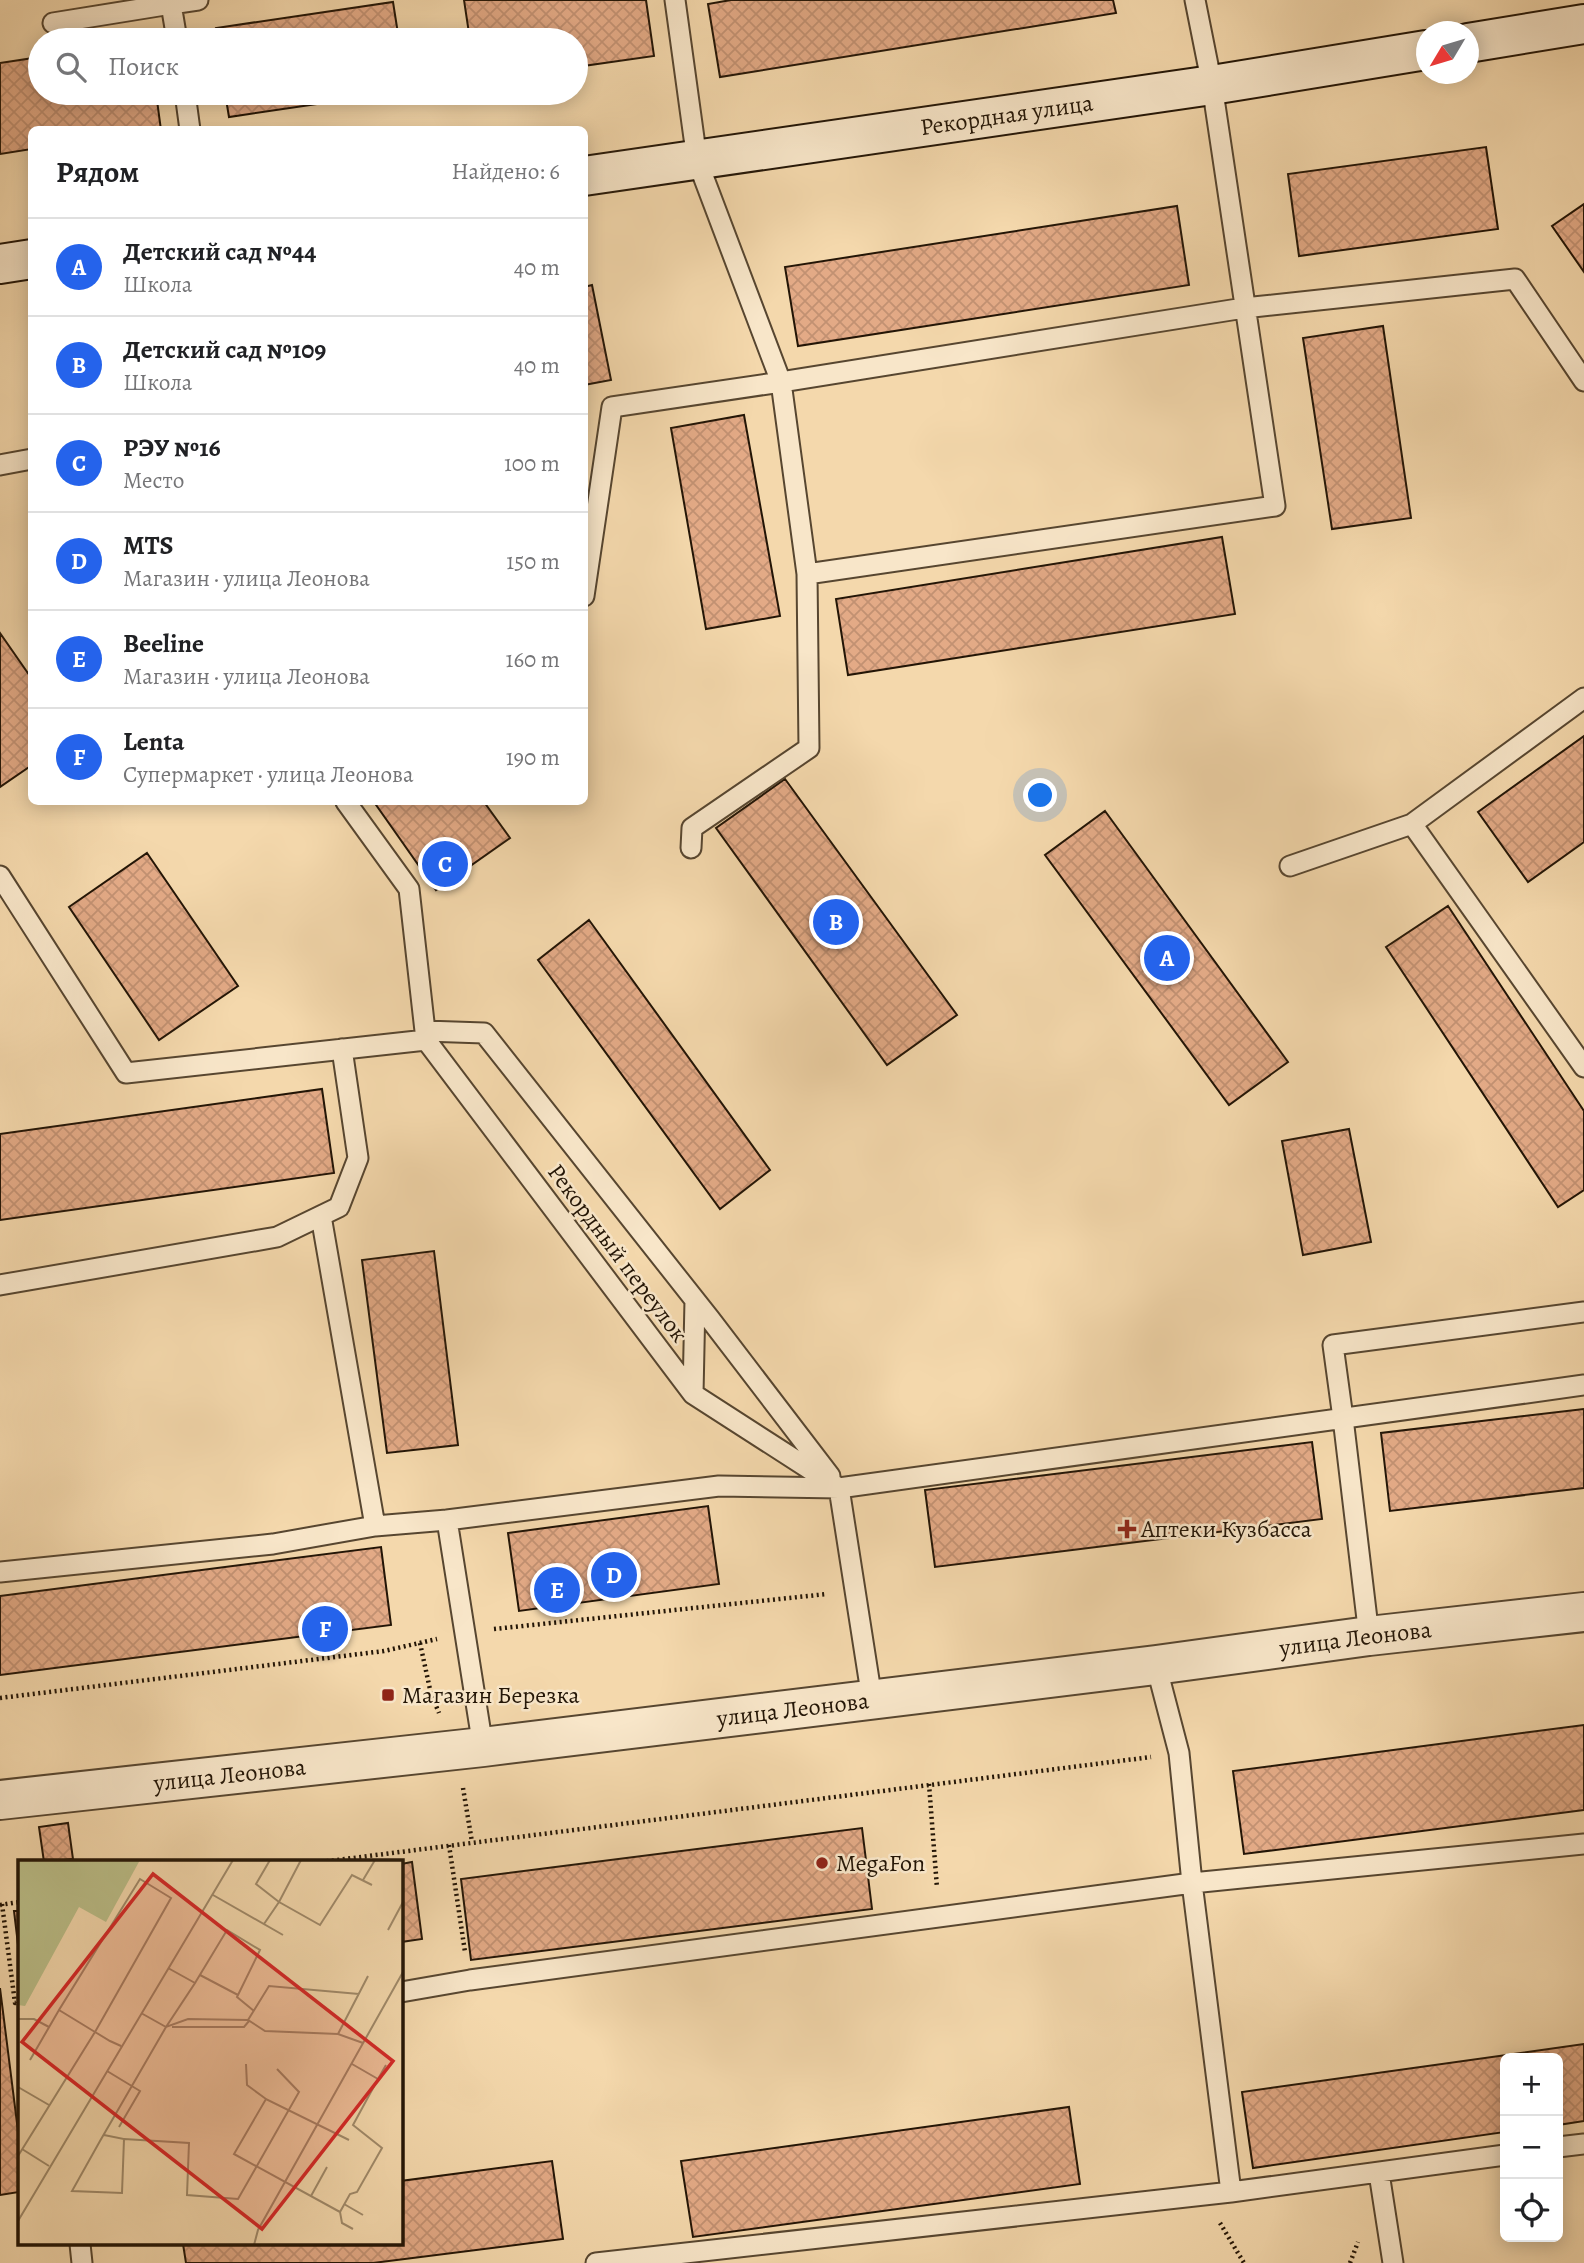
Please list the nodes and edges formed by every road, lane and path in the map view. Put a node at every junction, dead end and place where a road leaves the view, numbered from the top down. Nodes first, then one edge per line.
1 (198, 0) edge
2 (675, 0) edge
3 (1195, 0) edge
4 (171, 4) junction
5 (53, 23) dead end
6 (1584, 24) edge
7 (175, 28) edge
8 (1479, 41) edge
9 (1416, 52) edge
10 (1212, 85) junction
11 (187, 105) edge
12 (189, 126) edge
13 (697, 160) junction
14 (588, 175) edge
15 (28, 259) edge
16 (0, 264) edge
17 (1244, 308) junction
18 (1584, 381) edge
19 (781, 382) junction
20 (28, 460) edge
21 (0, 465) edge
22 (588, 569) edge
23 (807, 573) junction
24 (1584, 698) edge
25 (348, 805) edge
26 (1412, 824) junction
27 (691, 848) dead end
28 (1290, 866) dead end
29 (0, 876) edge
30 (426, 1036) junction
31 (342, 1049) junction
32 (1584, 1067) edge
33 (321, 1216) junction
34 (0, 1285) edge
35 (695, 1300) junction
36 (1584, 1312) edge
37 (1584, 1385) edge
38 (693, 1394) junction
39 (1343, 1418) junction
40 (839, 1488) junction
41 (447, 1520) junction
42 (375, 1526) junction
43 (0, 1572) edge
44 (855, 1591) junction
45 (1584, 1612) edge
46 (465, 1632) junction
47 (1369, 1636) junction
48 (420, 1643) junction
49 (1156, 1665) junction
50 (431, 1694) dead end
51 (0, 1698) edge
52 (872, 1699) junction
53 (483, 1747) junction
54 (1179, 1753) junction
55 (929, 1784) junction
56 (0, 1800) edge
57 (1584, 1844) edge
58 (449, 1845) junction
59 (336, 1860) edge
60 (1192, 1883) junction
61 (1, 1904) edge
62 (940, 1917) junction
63 (470, 1980) junction
64 (402, 1992) edge
65 (18, 2002) edge
66 (1584, 2144) edge
67 (1563, 2146) edge
68 (1500, 2156) edge
69 (1379, 2173) junction
70 (1231, 2192) junction
71 (1209, 2196) junction
72 (596, 2263) edge
73 (1244, 2263) edge
74 (1393, 2263) edge

1 - 4 lane
2 - 13 lane
3 - 10 lane
4 - 5 lane
4 - 7 lane
6 - 8 street
9 - 10 street, Рекордная улица
10 - 13 street, Рекордная улица
10 - 17 lane
11 - 12 lane
13 - 14 street, Рекордная улица
13 - 19 lane
15 - 16 street
17 - 18 lane
17 - 19 lane
17 - 23 lane
19 - 22 lane
19 - 23 lane
20 - 21 lane
23 - 27 lane
24 - 26 lane
25 - 30 lane
26 - 28 lane
26 - 32 lane
29 - 31 lane
30 - 31 lane
30 - 35 lane
30 - 38 lane, Рекордный переулок
31 - 33 lane
33 - 34 lane
33 - 42 lane
35 - 38 lane
35 - 40 lane
36 - 39 lane
37 - 39 lane
38 - 40 lane, Рекордный переулок
39 - 40 lane
39 - 47 lane
40 - 41 lane
40 - 44 lane
41 - 42 lane
41 - 46 lane
42 - 43 lane
44 - 46 path
44 - 52 lane
45 - 47 street, улица Леонова
46 - 48 path
46 - 53 lane
47 - 49 street, улица Леонова
48 - 50 path
48 - 51 path
49 - 52 street, улица Леонова
49 - 54 lane
52 - 53 street, улица Леонова
53 - 56 street, улица Леонова
54 - 55 path
54 - 60 lane
55 - 58 path
55 - 62 path
57 - 60 lane
58 - 59 path
58 - 63 path
60 - 62 lane
60 - 70 lane
61 - 65 path
62 - 63 lane
63 - 64 lane
66 - 67 lane
68 - 69 lane
69 - 70 lane
69 - 74 lane
70 - 71 lane
71 - 72 lane
71 - 73 path

